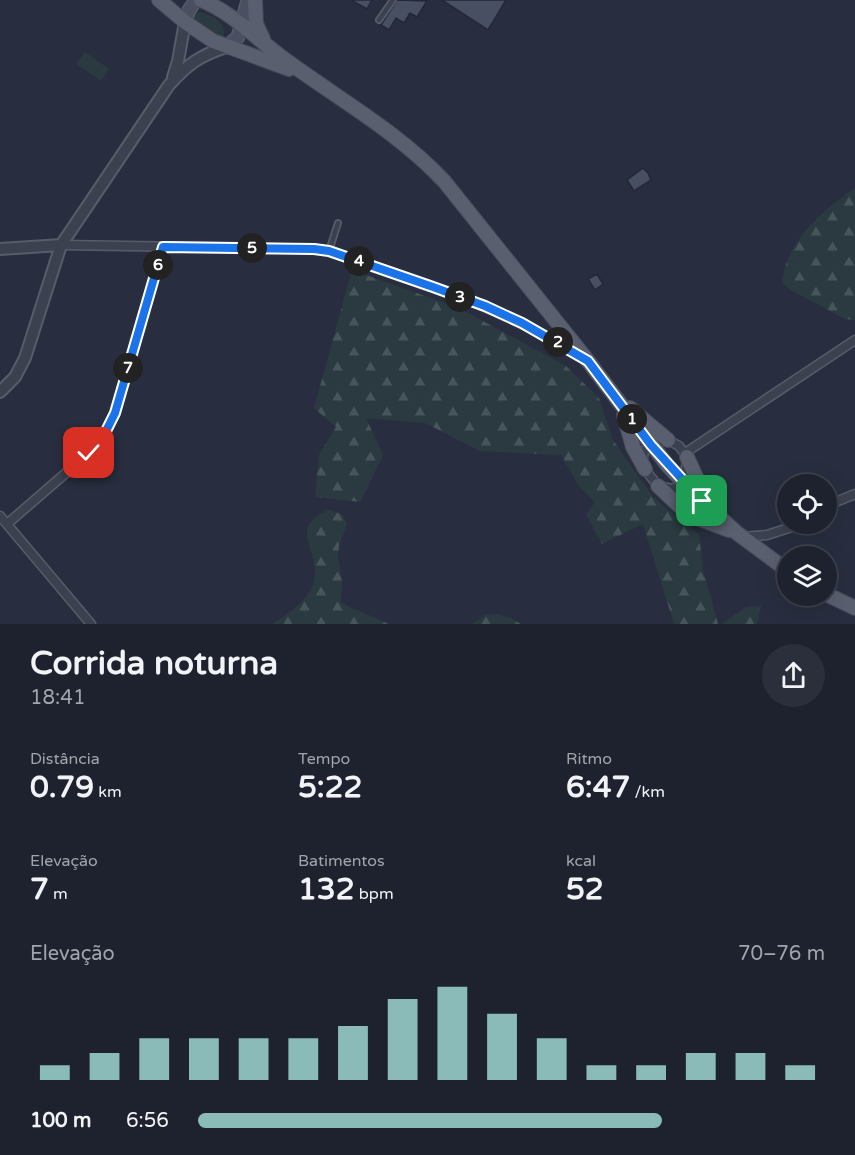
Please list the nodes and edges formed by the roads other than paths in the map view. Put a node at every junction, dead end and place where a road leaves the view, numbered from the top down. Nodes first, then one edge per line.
1 (159, 0) edge
2 (196, 0) edge
3 (201, 0) edge
4 (248, 0) edge
5 (255, 0) edge
6 (393, 0) edge
7 (379, 20) dead end
8 (184, 22) junction
9 (242, 26) junction
10 (226, 47) junction
11 (274, 52) junction
12 (318, 83) junction
13 (169, 85) junction
14 (338, 223) dead end
15 (61, 245) junction
16 (163, 247) junction
17 (0, 249) edge
18 (329, 251) junction
19 (855, 340) edge
20 (588, 361) junction
21 (0, 392) edge
22 (620, 402) junction
23 (668, 440) junction
24 (651, 445) junction
25 (686, 455) junction
26 (645, 469) junction
27 (682, 482) junction
28 (658, 486) junction
29 (855, 494) edge
30 (837, 501) edge
31 (0, 516) edge
32 (723, 520) junction
33 (7, 524) junction
34 (777, 532) edge
35 (740, 535) junction
36 (777, 563) edge
37 (837, 599) edge
38 (855, 608) edge
39 (91, 624) edge

1 - 8 main road
2 - 8 main road
3 - 9 main road
4 - 9 main road
5 - 11 main road
6 - 7 lane
8 - 10 main road
8 - 13 street
9 - 10 main road
9 - 11 main road
10 - 12 main road
10 - 13 street
11 - 12 main road
12 - 20 main road
13 - 15 street
14 - 18 lane
15 - 16 street
15 - 17 street
15 - 21 street
16 - 18 street
16 - 33 street
18 - 20 street
19 - 25 street
20 - 22 main road
22 - 23 main road
22 - 24 main road
22 - 26 main road
23 - 24 street
23 - 25 street
24 - 26 street
24 - 27 main road
25 - 27 street
25 - 32 main road
26 - 28 street
27 - 28 street
27 - 32 main road
28 - 35 main road
29 - 30 street
31 - 33 street
32 - 35 main road
33 - 39 street
34 - 35 street
35 - 36 main road
37 - 38 main road

